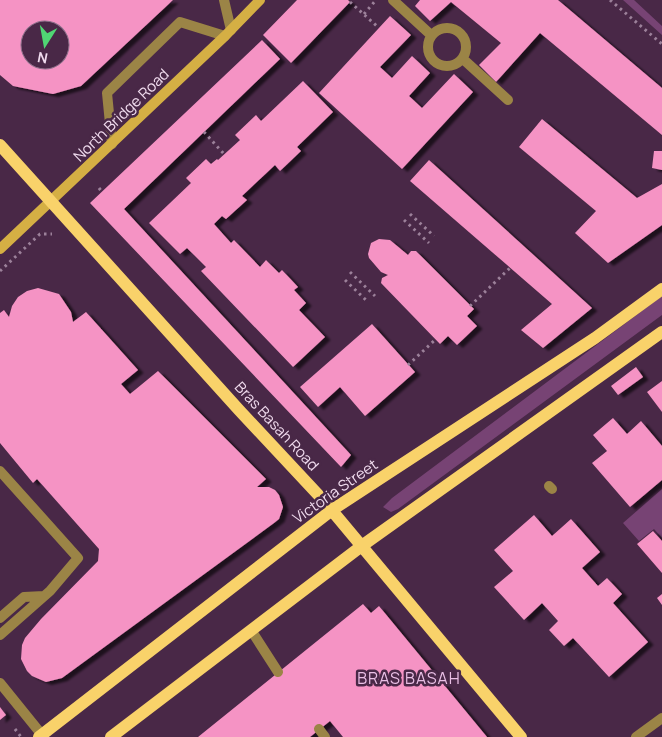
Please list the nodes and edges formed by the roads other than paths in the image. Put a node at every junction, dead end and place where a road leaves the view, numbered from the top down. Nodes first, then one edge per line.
1 (224, 0) edge
2 (260, 0) edge
3 (393, 0) edge
4 (228, 33) junction
5 (431, 35) junction
6 (463, 59) junction
7 (508, 100) dead end
8 (112, 144) junction
9 (0, 145) edge
10 (51, 202) junction
11 (0, 249) edge
12 (662, 289) edge
13 (662, 332) edge
14 (0, 471) edge
15 (332, 510) junction
16 (363, 545) junction
17 (44, 596) junction
18 (0, 618) edge
19 (251, 630) junction
20 (0, 635) edge
21 (278, 672) dead end
22 (0, 683) edge
23 (662, 718) edge
24 (40, 736) edge
25 (111, 737) edge
26 (521, 737) edge
27 (636, 737) edge

1 - 4 street
2 - 4 main road, North Bridge Road
3 - 5 street
4 - 8 main road, North Bridge Road
4 - 8 street
5 - 6 street
5 - 6 street
6 - 7 street
8 - 10 main road, North Bridge Road
9 - 10 main road, Bras Basah Road
10 - 11 main road, North Bridge Road
10 - 15 main road, Bras Basah Road
12 - 15 main road, Victoria Street
13 - 16 main road
14 - 17 street
15 - 16 main road, Bras Basah Road
15 - 24 main road, Victoria Street
16 - 19 main road
16 - 26 main road, Bras Basah Road
17 - 18 street
17 - 20 street
19 - 21 street
19 - 25 main road
22 - 24 street
23 - 27 street

